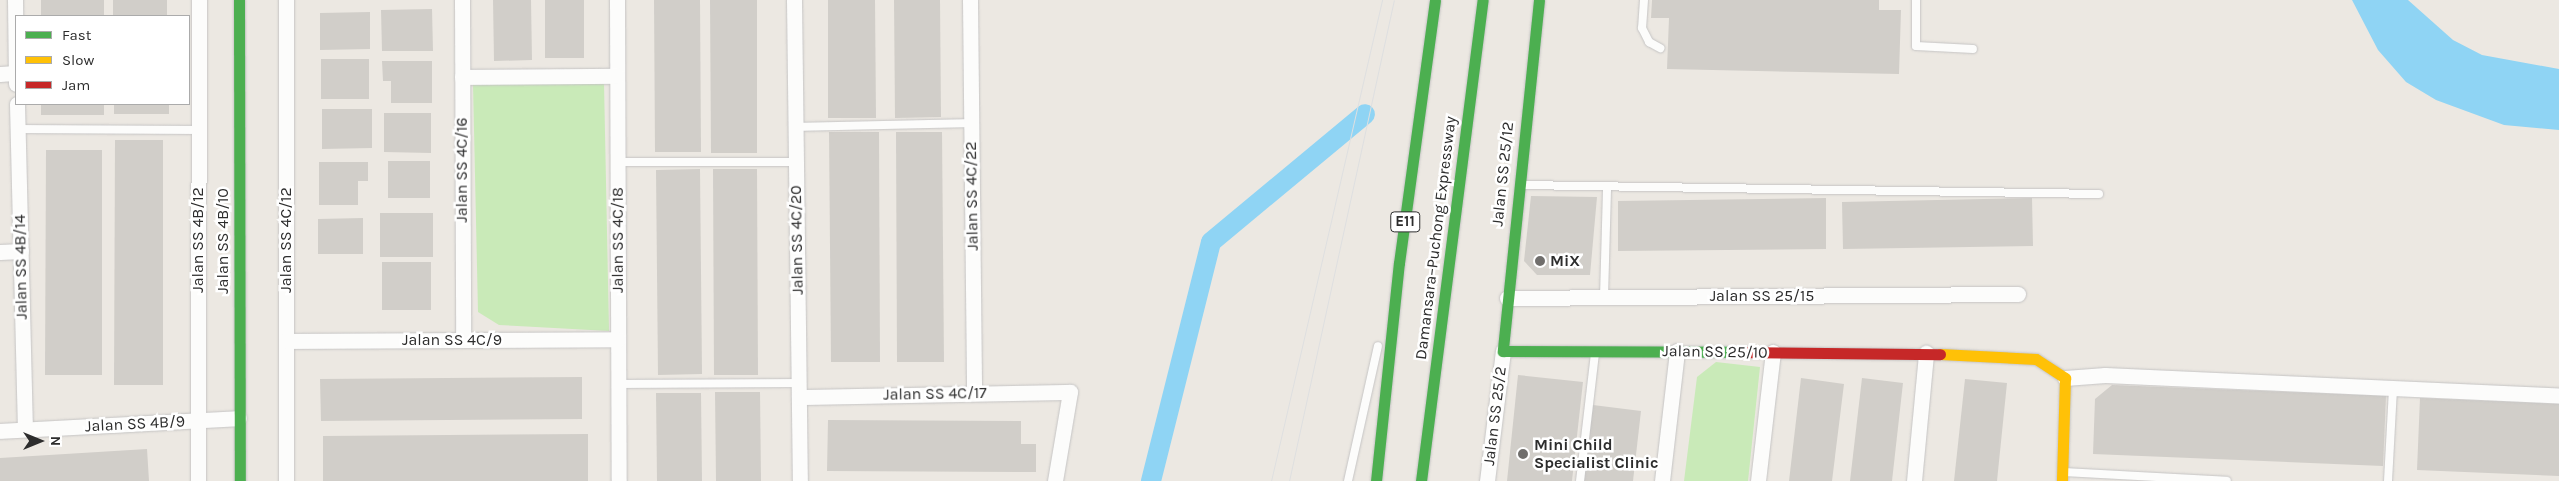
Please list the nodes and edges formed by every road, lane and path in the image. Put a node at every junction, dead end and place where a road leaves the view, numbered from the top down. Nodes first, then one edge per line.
1 (15, 0) edge
2 (199, 0) edge
3 (239, 0) edge
4 (286, 0) edge
5 (462, 0) edge
6 (617, 0) edge
7 (794, 0) edge
8 (970, 0) edge
9 (1436, 0) edge
10 (1483, 0) edge
11 (1539, 0) edge
12 (1644, 0) edge
13 (1916, 0) edge
14 (15, 15) edge
15 (1660, 48) dead end
16 (1972, 49) dead end
17 (15, 73) edge
18 (0, 74) edge
19 (617, 76) junction
20 (462, 77) junction
21 (17, 105) edge
22 (971, 122) junction
23 (796, 127) junction
24 (18, 129) junction
25 (198, 130) junction
26 (618, 162) junction
27 (796, 162) junction
28 (1518, 185) junction
29 (1607, 186) junction
30 (2099, 194) dead end
31 (21, 251) junction
32 (0, 252) edge
33 (1399, 263) junction
34 (2018, 294) dead end
35 (1604, 297) junction
36 (1507, 298) junction
37 (1382, 330) dead end
38 (618, 339) junction
39 (1379, 339) dead end
40 (463, 340) junction
41 (286, 341) junction
42 (1503, 351) junction
43 (1677, 351) junction
44 (1596, 352) junction
45 (1772, 352) junction
46 (1926, 353) junction
47 (2065, 378) junction
48 (618, 384) junction
49 (2393, 388) junction
50 (799, 390) junction
51 (974, 392) junction
52 (2559, 396) edge
53 (240, 418) junction
54 (198, 420) junction
55 (25, 430) junction
56 (0, 431) edge
57 (2063, 477) edge
58 (198, 481) edge
59 (240, 481) edge
60 (286, 481) edge
61 (618, 481) edge
62 (800, 481) edge
63 (1055, 481) edge
64 (1348, 481) edge
65 (1376, 481) edge
66 (1421, 481) edge
67 (1487, 481) edge
68 (1580, 481) edge
69 (1662, 481) edge
70 (1758, 481) edge
71 (1914, 481) edge
72 (2227, 481) edge
73 (2388, 481) edge

1 - 14 street
2 - 25 street, Jalan SS 4B/12
3 - 53 main road, Jalan SS 4B/10
4 - 41 street, Jalan SS 4C/12
5 - 20 street, Jalan SS 4C/16
6 - 19 street, Jalan SS 4C/18
7 - 23 street, Jalan SS 4C/20
8 - 22 street, Jalan SS 4C/22
9 - 33 main road, Damansara–Puchong Expressway / E11
10 - 66 main road, Damansara–Puchong Expressway
11 - 28 main road, Jalan SS 25/12
12 - 15 lane
13 - 16 lane
17 - 18 street
19 - 20 street
19 - 26 street, Jalan SS 4C/18
20 - 40 street, Jalan SS 4C/16
21 - 24 street, Jalan SS 4B/14
22 - 23 lane
22 - 51 street, Jalan SS 4C/22
23 - 27 street, Jalan SS 4C/20
24 - 25 lane
24 - 31 street, Jalan SS 4B/14
25 - 54 street, Jalan SS 4B/12
26 - 27 lane
26 - 38 street, Jalan SS 4C/18
27 - 50 street, Jalan SS 4C/20
28 - 29 lane
28 - 36 main road, Jalan SS 25/12
29 - 30 lane
29 - 35 lane
31 - 32 street
31 - 55 street, Jalan SS 4B/14
33 - 37 lane
33 - 65 main road, Damansara–Puchong Expressway / E11
34 - 35 street, Jalan SS 25/15
35 - 36 street, Jalan SS 25/15
36 - 42 main road, Jalan SS 25/12
38 - 40 street, Jalan SS 4C/9
38 - 48 street, Jalan SS 4C/18
39 - 64 lane
40 - 41 street, Jalan SS 4C/9
41 - 60 street, Jalan SS 4C/12
42 - 44 main road, Jalan SS 25/10
42 - 67 street, Jalan SS 25/2
43 - 44 main road, Jalan SS 25/10
43 - 45 main road, Jalan SS 25/10
43 - 69 street
44 - 68 lane
45 - 46 main road, Jalan SS 25/10
45 - 70 street
46 - 47 main road, Jalan SS 25/10
46 - 71 street
47 - 49 street
47 - 57 main road
48 - 50 lane
48 - 61 street, Jalan SS 4C/18
49 - 52 street
49 - 73 lane
50 - 51 street, Jalan SS 4C/17
50 - 62 street, Jalan SS 4C/20
51 - 63 street, Jalan SS 4C/17
53 - 54 street, Jalan SS 4B/9
53 - 59 main road, Jalan SS 4B/10
54 - 55 street, Jalan SS 4B/9
54 - 58 street, Jalan SS 4B/12
55 - 56 street, Jalan SS 4B/9
57 - 72 lane

